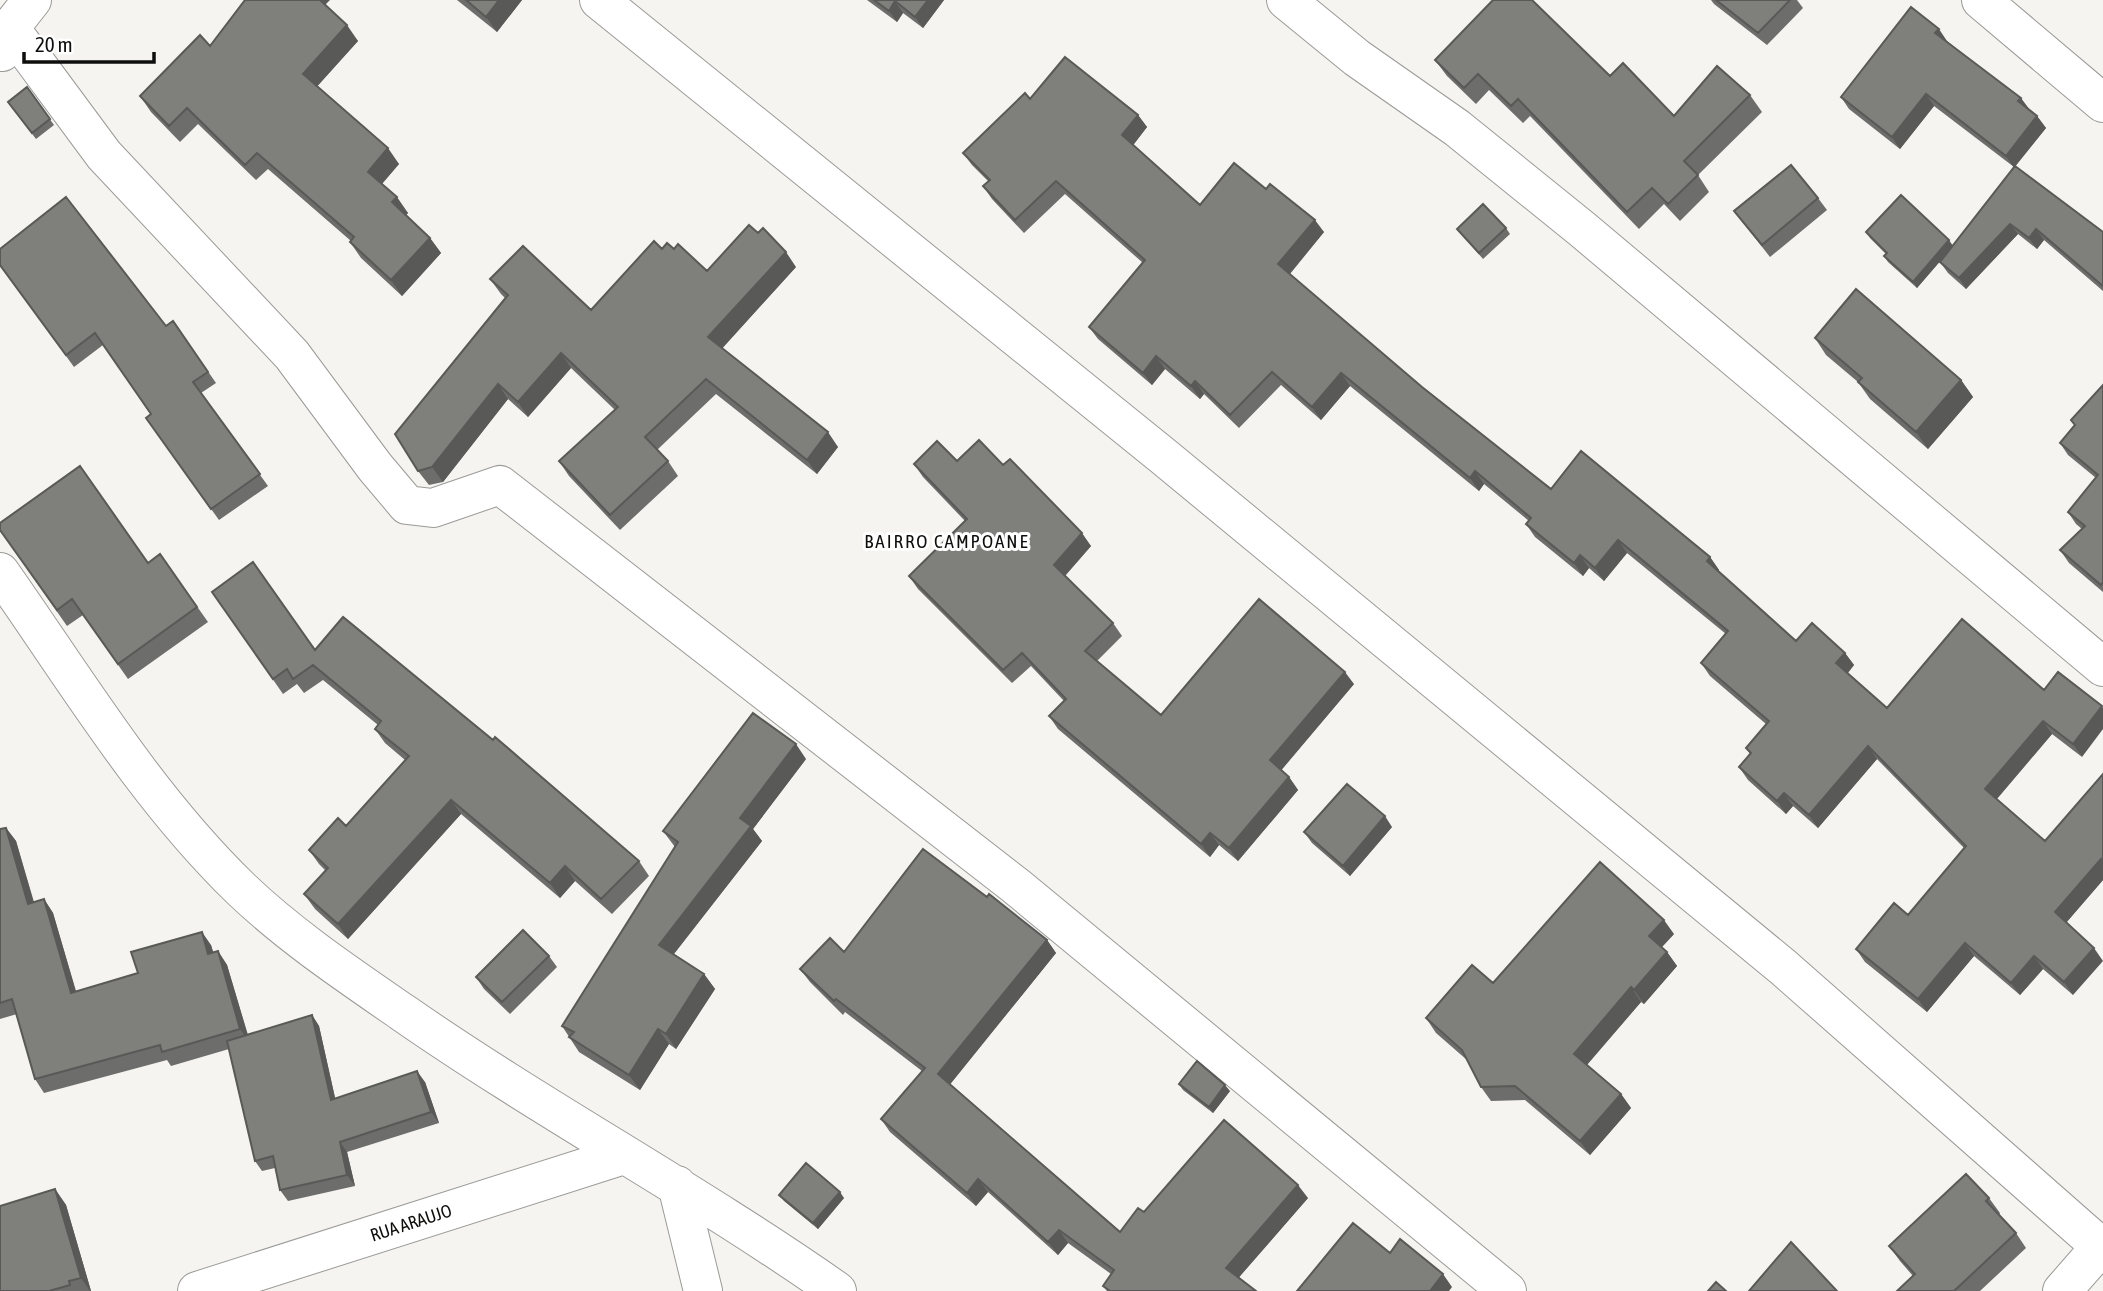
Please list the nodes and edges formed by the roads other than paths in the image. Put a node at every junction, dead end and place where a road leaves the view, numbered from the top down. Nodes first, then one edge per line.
1 (599, 0) edge
2 (1286, 0) edge
3 (1981, 0) edge
4 (14, 28) edge
5 (2103, 103) edge
6 (0, 572) edge
7 (2103, 667) edge
8 (624, 1155) junction
9 (677, 1185) junction
10 (2102, 1246) edge
11 (274, 1279) edge
12 (197, 1291) edge
13 (703, 1291) edge
14 (837, 1291) edge
15 (1507, 1291) edge
16 (2062, 1291) edge

1 - 10 street
2 - 7 street
3 - 5 street
4 - 15 street
6 - 8 street
8 - 9 street
8 - 11 street, RUA ARAUJO
9 - 13 street
9 - 14 street
10 - 16 street
11 - 12 street, RUA ARAUJO

